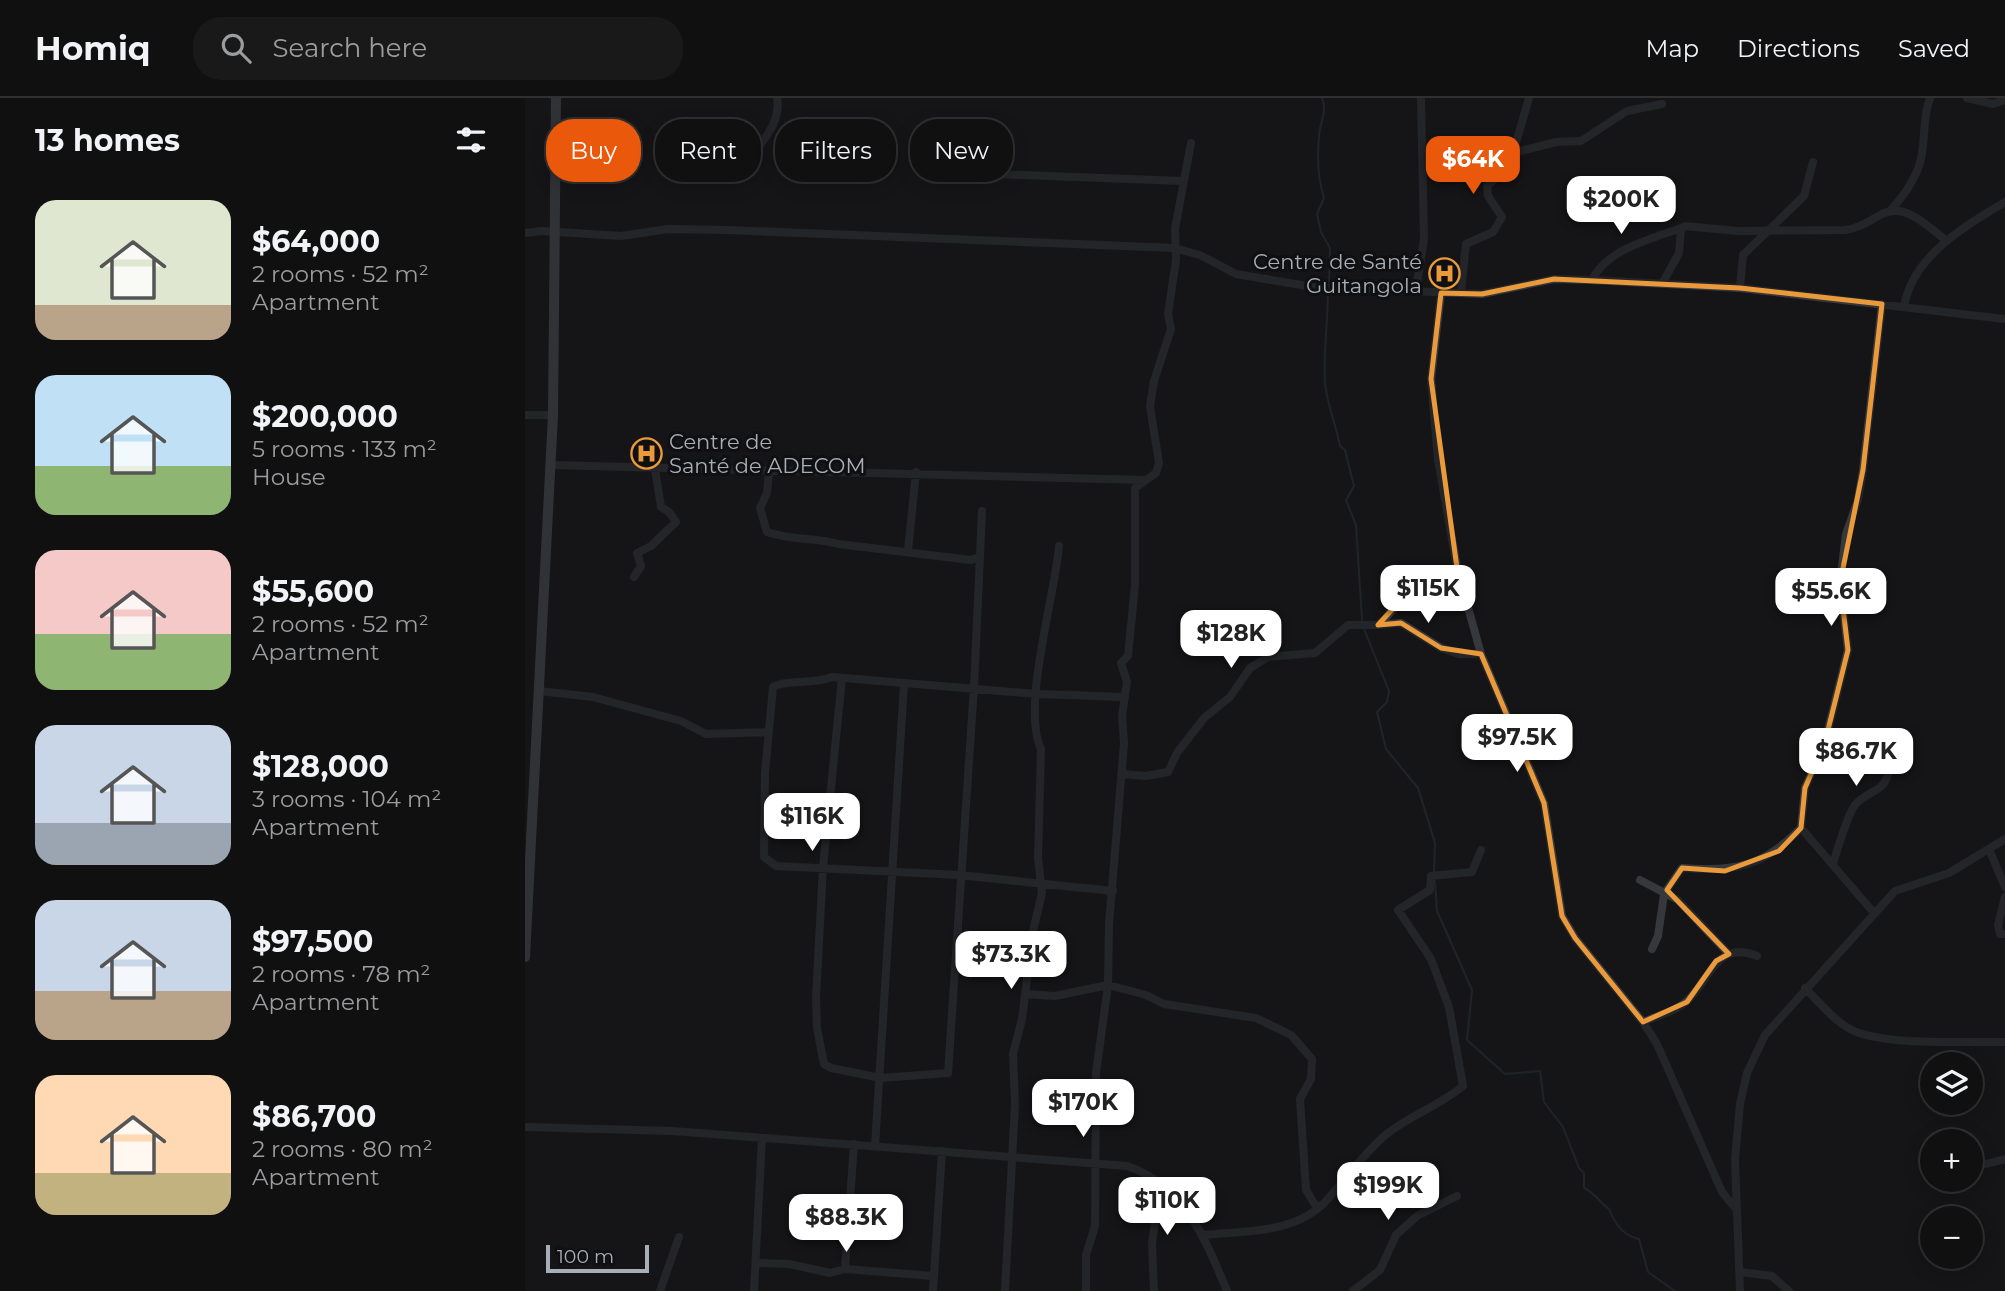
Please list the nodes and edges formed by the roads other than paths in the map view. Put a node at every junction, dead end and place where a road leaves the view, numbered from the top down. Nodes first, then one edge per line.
1 (556, 98) edge
2 (777, 98) edge
3 (1421, 98) edge
4 (1529, 98) edge
5 (1930, 98) edge
6 (1967, 98) edge
7 (2005, 100) edge
8 (1662, 104) dead end
9 (1191, 143) dead end
10 (761, 144) edge
11 (1513, 153) junction
12 (1813, 162) dead end
13 (1013, 175) edge
14 (1183, 181) junction
15 (2005, 202) edge
16 (1889, 212) junction
17 (1681, 228) junction
18 (1765, 231) junction
19 (556, 232) junction
20 (525, 233) edge
21 (1947, 241) junction
22 (1174, 248) junction
23 (1592, 281) junction
24 (1662, 284) junction
25 (1740, 288) junction
26 (1416, 290) junction
27 (1461, 292) junction
28 (1441, 293) junction
29 (1882, 304) junction
30 (1904, 307) junction
31 (2005, 319) edge
32 (525, 415) edge
33 (553, 415) junction
34 (551, 465) junction
35 (655, 469) junction
36 (769, 471) junction
37 (916, 472) junction
38 (1144, 480) junction
39 (982, 511) dead end
40 (1059, 546) dead end
41 (908, 551) junction
42 (980, 557) junction
43 (1457, 568) junction
44 (634, 577) dead end
45 (1378, 625) junction
46 (1481, 654) junction
47 (842, 678) junction
48 (904, 684) junction
49 (974, 687) junction
50 (540, 691) junction
51 (1037, 694) junction
52 (1125, 697) junction
53 (768, 732) junction
54 (1825, 742) junction
55 (1122, 774) junction
56 (1801, 828) junction
57 (2005, 839) edge
58 (1989, 849) junction
59 (1481, 850) dead end
60 (1833, 863) junction
61 (823, 867) junction
62 (892, 872) junction
63 (960, 875) junction
64 (1640, 880) dead end
65 (1040, 883) junction
66 (2005, 887) edge
67 (1113, 891) junction
68 (1664, 894) junction
69 (2005, 897) edge
70 (1874, 913) junction
71 (2005, 934) edge
72 (1652, 948) dead end
73 (525, 950) edge
74 (1729, 954) junction
75 (1757, 956) dead end
76 (525, 957) edge
77 (1108, 985) junction
78 (1805, 988) junction
79 (1025, 994) junction
80 (1643, 1022) junction
81 (2005, 1042) edge
82 (881, 1078) junction
83 (525, 1127) edge
84 (762, 1138) junction
85 (854, 1144) junction
86 (875, 1146) junction
87 (942, 1151) junction
88 (1012, 1156) junction
89 (2005, 1159) edge
90 (1097, 1161) junction
91 (1986, 1164) dead end
92 (1160, 1184) junction
93 (1457, 1196) dead end
94 (1317, 1208) junction
95 (1735, 1209) junction
96 (1203, 1235) junction
97 (679, 1237) dead end
98 (756, 1263) junction
99 (845, 1269) junction
100 (1740, 1272) junction
101 (934, 1276) junction
102 (1357, 1290) edge
103 (660, 1291) edge
104 (754, 1291) edge
105 (933, 1291) edge
106 (1005, 1291) edge
107 (1086, 1291) edge
108 (1154, 1291) edge
109 (1227, 1291) edge
110 (1740, 1291) edge
111 (1789, 1291) edge

1 - 19 main road
2 - 10 street
3 - 26 street
4 - 11 street
5 - 16 street
6 - 7 street
8 - 11 street
9 - 14 street
11 - 27 street
12 - 18 street
13 - 14 street
14 - 22 street
15 - 21 street
16 - 18 street
16 - 21 street
17 - 18 street
17 - 23 street
17 - 24 street
18 - 25 street
19 - 20 street
19 - 22 street
19 - 33 main road
21 - 30 street
22 - 26 street
22 - 38 street
23 - 24 street
23 - 27 street
24 - 25 street
25 - 29 street
26 - 28 street
27 - 28 street
28 - 43 street
29 - 30 street
29 - 54 street
30 - 31 street
32 - 33 street
33 - 34 main road
34 - 35 street
34 - 50 main road
35 - 36 street
35 - 44 street
36 - 37 street
36 - 41 street
37 - 38 street
37 - 41 street
38 - 52 street
39 - 42 street
40 - 51 street
41 - 42 street
42 - 49 street
43 - 45 street
43 - 46 street
45 - 46 street
45 - 55 street
46 - 80 street
47 - 48 street
47 - 53 street
47 - 61 street
48 - 49 street
48 - 62 street
49 - 51 street
49 - 63 street
50 - 53 street
50 - 73 main road
51 - 52 street
51 - 65 street
52 - 55 street
53 - 61 street
54 - 56 street
54 - 60 street
55 - 67 street
56 - 60 street
56 - 68 street
57 - 58 street
58 - 66 street
58 - 70 street
59 - 94 street
60 - 70 street
61 - 62 street
61 - 82 street
62 - 63 street
62 - 82 street
63 - 65 street
63 - 82 street
64 - 68 street
65 - 67 street
65 - 79 street
67 - 77 street
68 - 72 street
68 - 74 street
69 - 71 street
70 - 78 street
73 - 76 main road
74 - 75 street
74 - 80 street
77 - 79 street
77 - 90 street
77 - 94 street
78 - 81 street
78 - 95 street
79 - 88 street
80 - 95 street
82 - 86 street
83 - 84 street
84 - 85 street
84 - 98 street
85 - 86 street
85 - 99 street
86 - 87 street
87 - 88 street
87 - 101 street
88 - 90 street
88 - 106 street
89 - 91 street
90 - 92 street
90 - 107 street
92 - 96 street
92 - 108 street
93 - 102 street
94 - 96 street
95 - 100 street
96 - 109 street
97 - 103 street
98 - 99 street
98 - 104 street
99 - 101 street
100 - 110 street
100 - 111 street
101 - 105 street

